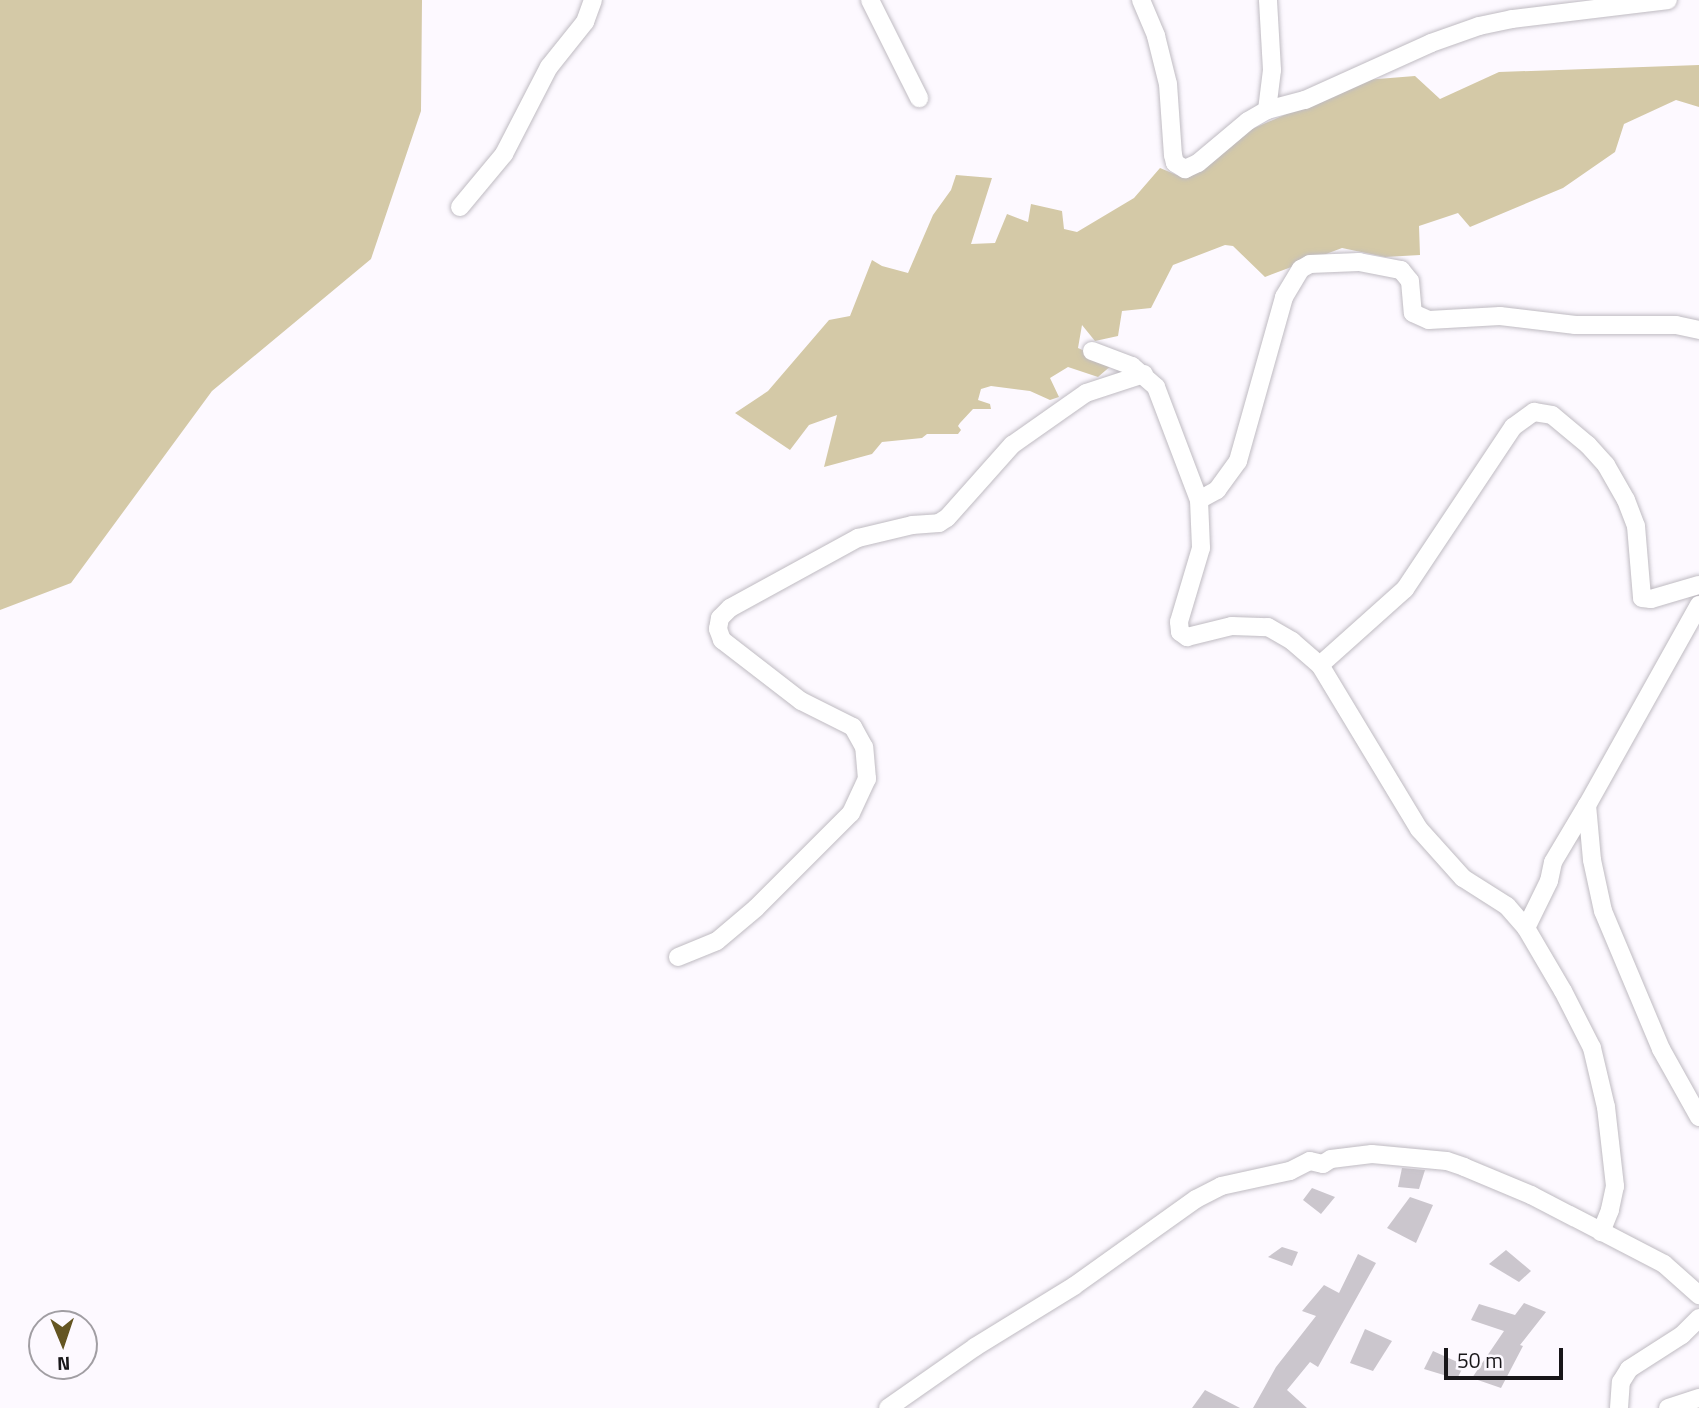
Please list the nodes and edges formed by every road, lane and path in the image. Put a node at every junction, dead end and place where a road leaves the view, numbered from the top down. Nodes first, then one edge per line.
1 (593, 0) edge
2 (870, 0) edge
3 (1141, 0) edge
4 (1268, 0) edge
5 (1668, 0) edge
6 (1613, 3) edge
7 (919, 98) dead end
8 (1267, 110) junction
9 (460, 207) dead end
10 (1699, 330) edge
11 (1092, 351) dead end
12 (1144, 374) junction
13 (1199, 500) junction
14 (1699, 585) edge
15 (1699, 605) edge
16 (1320, 665) junction
17 (1587, 806) junction
18 (1526, 928) junction
19 (678, 957) dead end
20 (1699, 1117) edge
21 (1601, 1232) junction
22 (1699, 1295) edge
23 (1699, 1318) edge
24 (1699, 1398) edge
25 (888, 1408) edge
26 (1619, 1408) edge
27 (1668, 1408) edge

1 - 9 street
2 - 7 street
3 - 8 street
4 - 8 street
5 - 6 street
6 - 8 street
10 - 13 street
11 - 12 street
12 - 13 street
12 - 19 street
13 - 16 street
14 - 16 street
15 - 17 street
16 - 18 street
17 - 18 street
17 - 20 street
18 - 21 street
21 - 22 street
21 - 25 street
23 - 26 street
24 - 27 street

